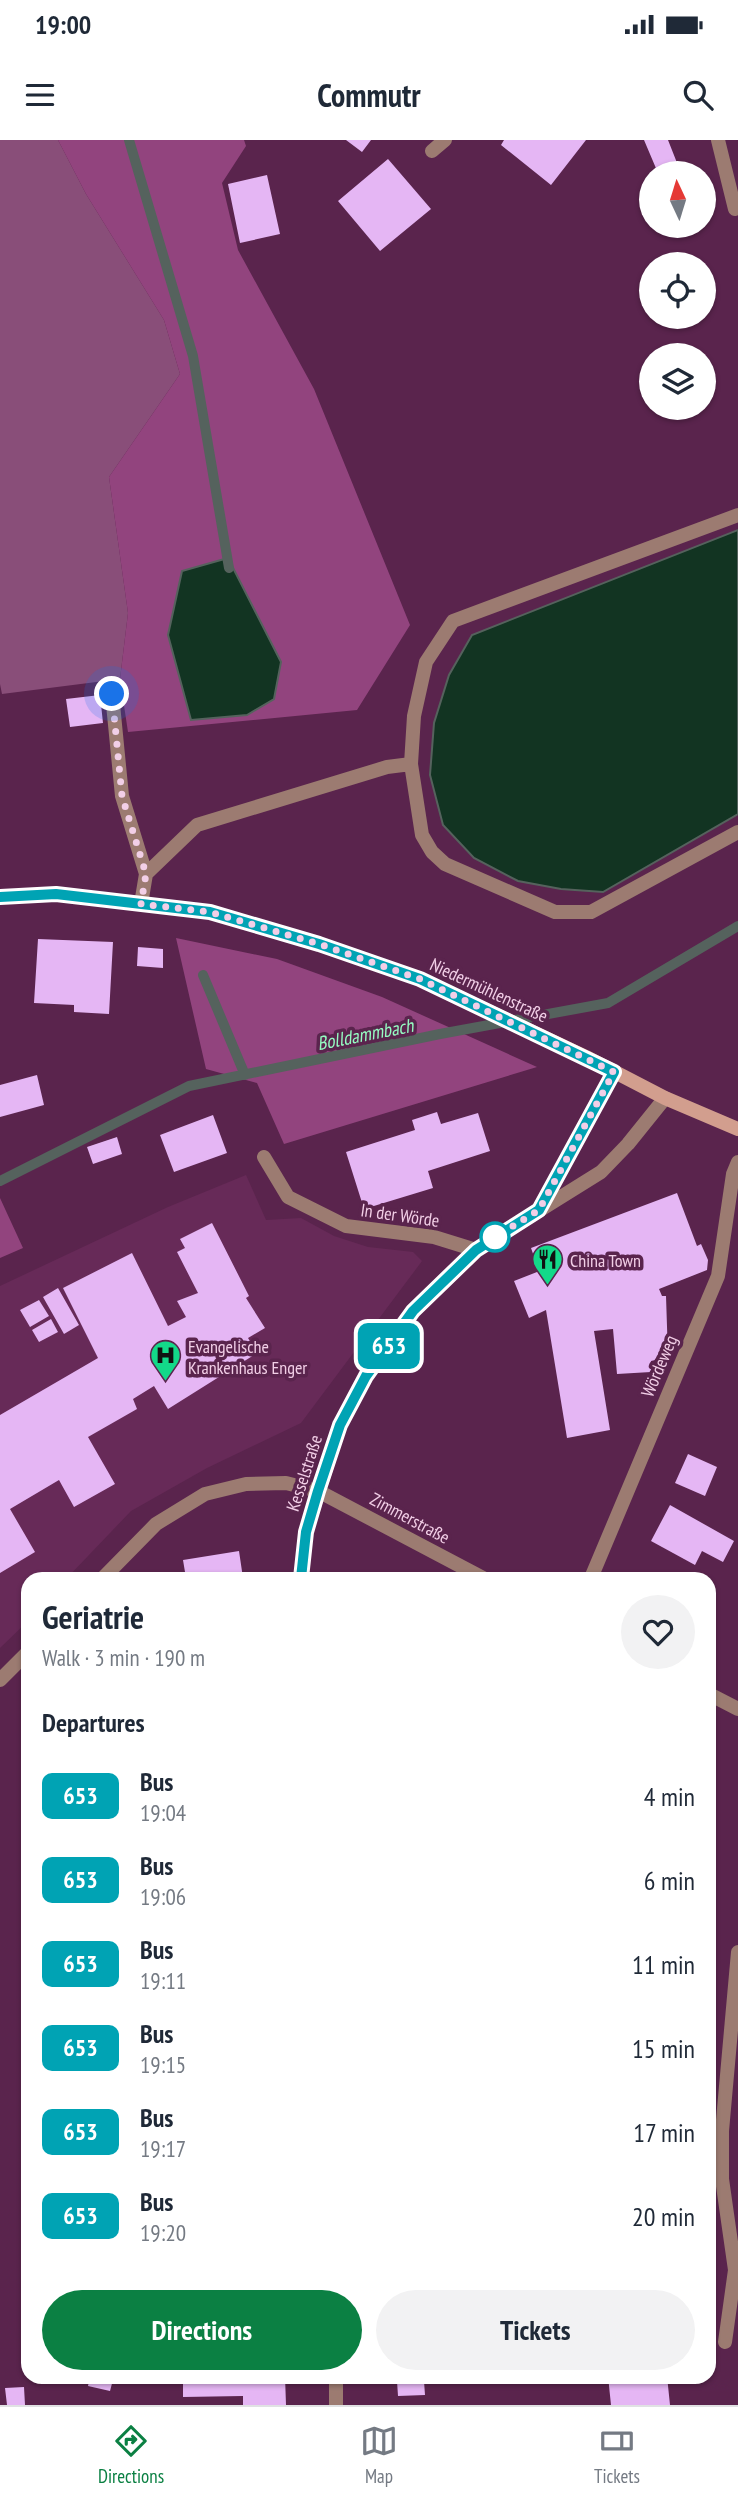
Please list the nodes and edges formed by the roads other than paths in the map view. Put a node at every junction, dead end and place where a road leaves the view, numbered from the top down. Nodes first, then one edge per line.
1 (445, 140) edge
2 (718, 140) edge
3 (432, 151) dead end
4 (735, 209) dead end
5 (738, 515) edge
6 (112, 694) dead end
7 (411, 764) junction
8 (738, 832) edge
9 (146, 874) junction
10 (0, 897) edge
11 (141, 904) junction
12 (614, 1072) junction
13 (665, 1098) junction
14 (738, 1129) edge
15 (264, 1157) dead end
16 (738, 1162) edge
17 (539, 1210) junction
18 (476, 1250) junction
19 (318, 1491) junction
20 (109, 1572) edge
21 (302, 1572) edge
22 (472, 1572) edge
23 (594, 1572) edge
24 (21, 1659) edge
25 (0, 1680) edge
26 (716, 1698) edge
27 (738, 1709) edge
28 (738, 1952) edge
29 (725, 2342) dead end
30 (336, 2384) edge
31 (336, 2405) edge

1 - 3 street
2 - 4 street
5 - 7 street
6 - 9 street
7 - 8 street
7 - 9 street
9 - 11 street
10 - 11 main road, Niedermühlenstraße
11 - 12 main road, Niedermühlenstraße
12 - 13 main road, Niedermühlenstraße
12 - 17 street, Kesselstraße
13 - 14 main road, Niedermühlenstraße
13 - 17 street, Kesselstraße
15 - 18 street, In der Wörde
16 - 23 street, Wördeweg
17 - 18 street, Kesselstraße
18 - 19 street, Kesselstraße
19 - 20 street, Zimmerstraße
19 - 21 street, Kesselstraße
19 - 22 street, Zimmerstraße
24 - 25 street
26 - 27 street
28 - 29 street
30 - 31 street

